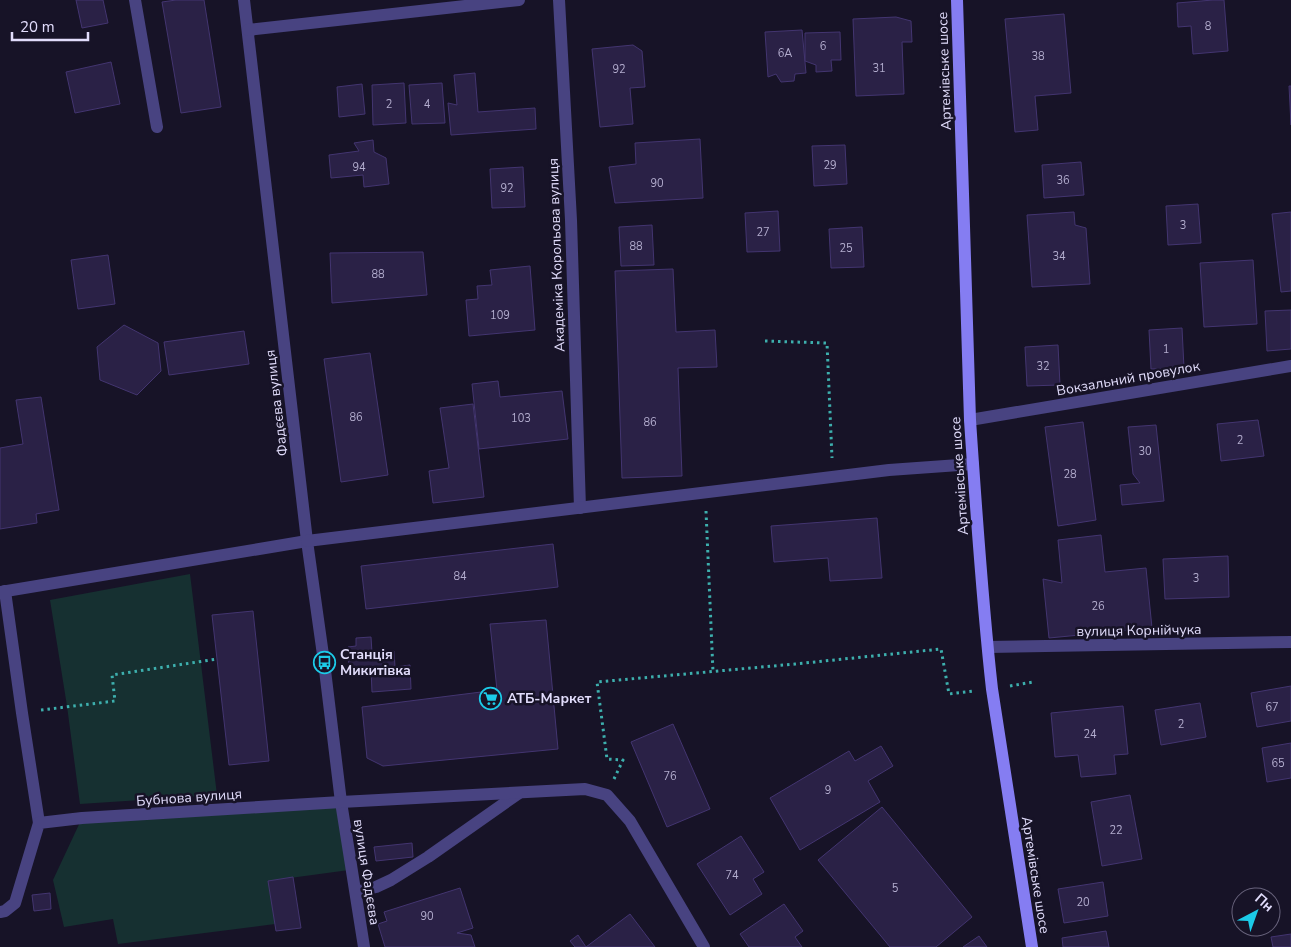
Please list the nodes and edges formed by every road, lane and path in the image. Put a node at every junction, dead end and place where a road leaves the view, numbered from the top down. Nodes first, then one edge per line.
1 (135, 0) edge
2 (244, 0) edge
3 (519, 0) edge
4 (559, 0) edge
5 (957, 0) edge
6 (248, 30) junction
7 (157, 127) dead end
8 (765, 341) dead end
9 (1291, 366) edge
10 (970, 420) junction
11 (973, 464) junction
12 (833, 477) junction
13 (705, 493) junction
14 (580, 508) junction
15 (307, 541) junction
16 (2, 592) edge
17 (1291, 642) edge
18 (988, 647) junction
19 (217, 659) dead end
20 (713, 672) junction
21 (949, 694) dead end
22 (67, 706) dead end
23 (519, 793) junction
24 (607, 795) junction
25 (341, 802) junction
26 (39, 823) junction
27 (356, 892) junction
28 (0, 912) edge
29 (364, 947) edge
30 (704, 947) edge
31 (1032, 947) edge

1 - 7 street
2 - 6 street, Фадєєва вулиця
3 - 6 street
4 - 14 street, Академіка Корольова вулиця
5 - 10 main road, Артемівське шосе
6 - 15 street, Фадєєва вулиця
8 - 12 path
9 - 10 street, Вокзальний провулок
10 - 11 main road, Артемівське шосе
11 - 12 street
11 - 18 main road, Артемівське шосе
12 - 13 street
13 - 14 street
13 - 20 path
14 - 15 street
15 - 16 street
15 - 25 street, Фадєєва вулиця
16 - 26 street
17 - 18 street, вулиця Корнійчука
18 - 31 main road, Артемівське шосе
19 - 22 path
20 - 21 path
20 - 24 path
23 - 24 street, Бубнова вулиця
23 - 25 street, Бубнова вулиця
23 - 27 street
24 - 30 street
25 - 26 street, Бубнова вулиця
25 - 27 street, вулиця Фадєєва
26 - 28 street
27 - 29 street, вулиця Фадєєва

